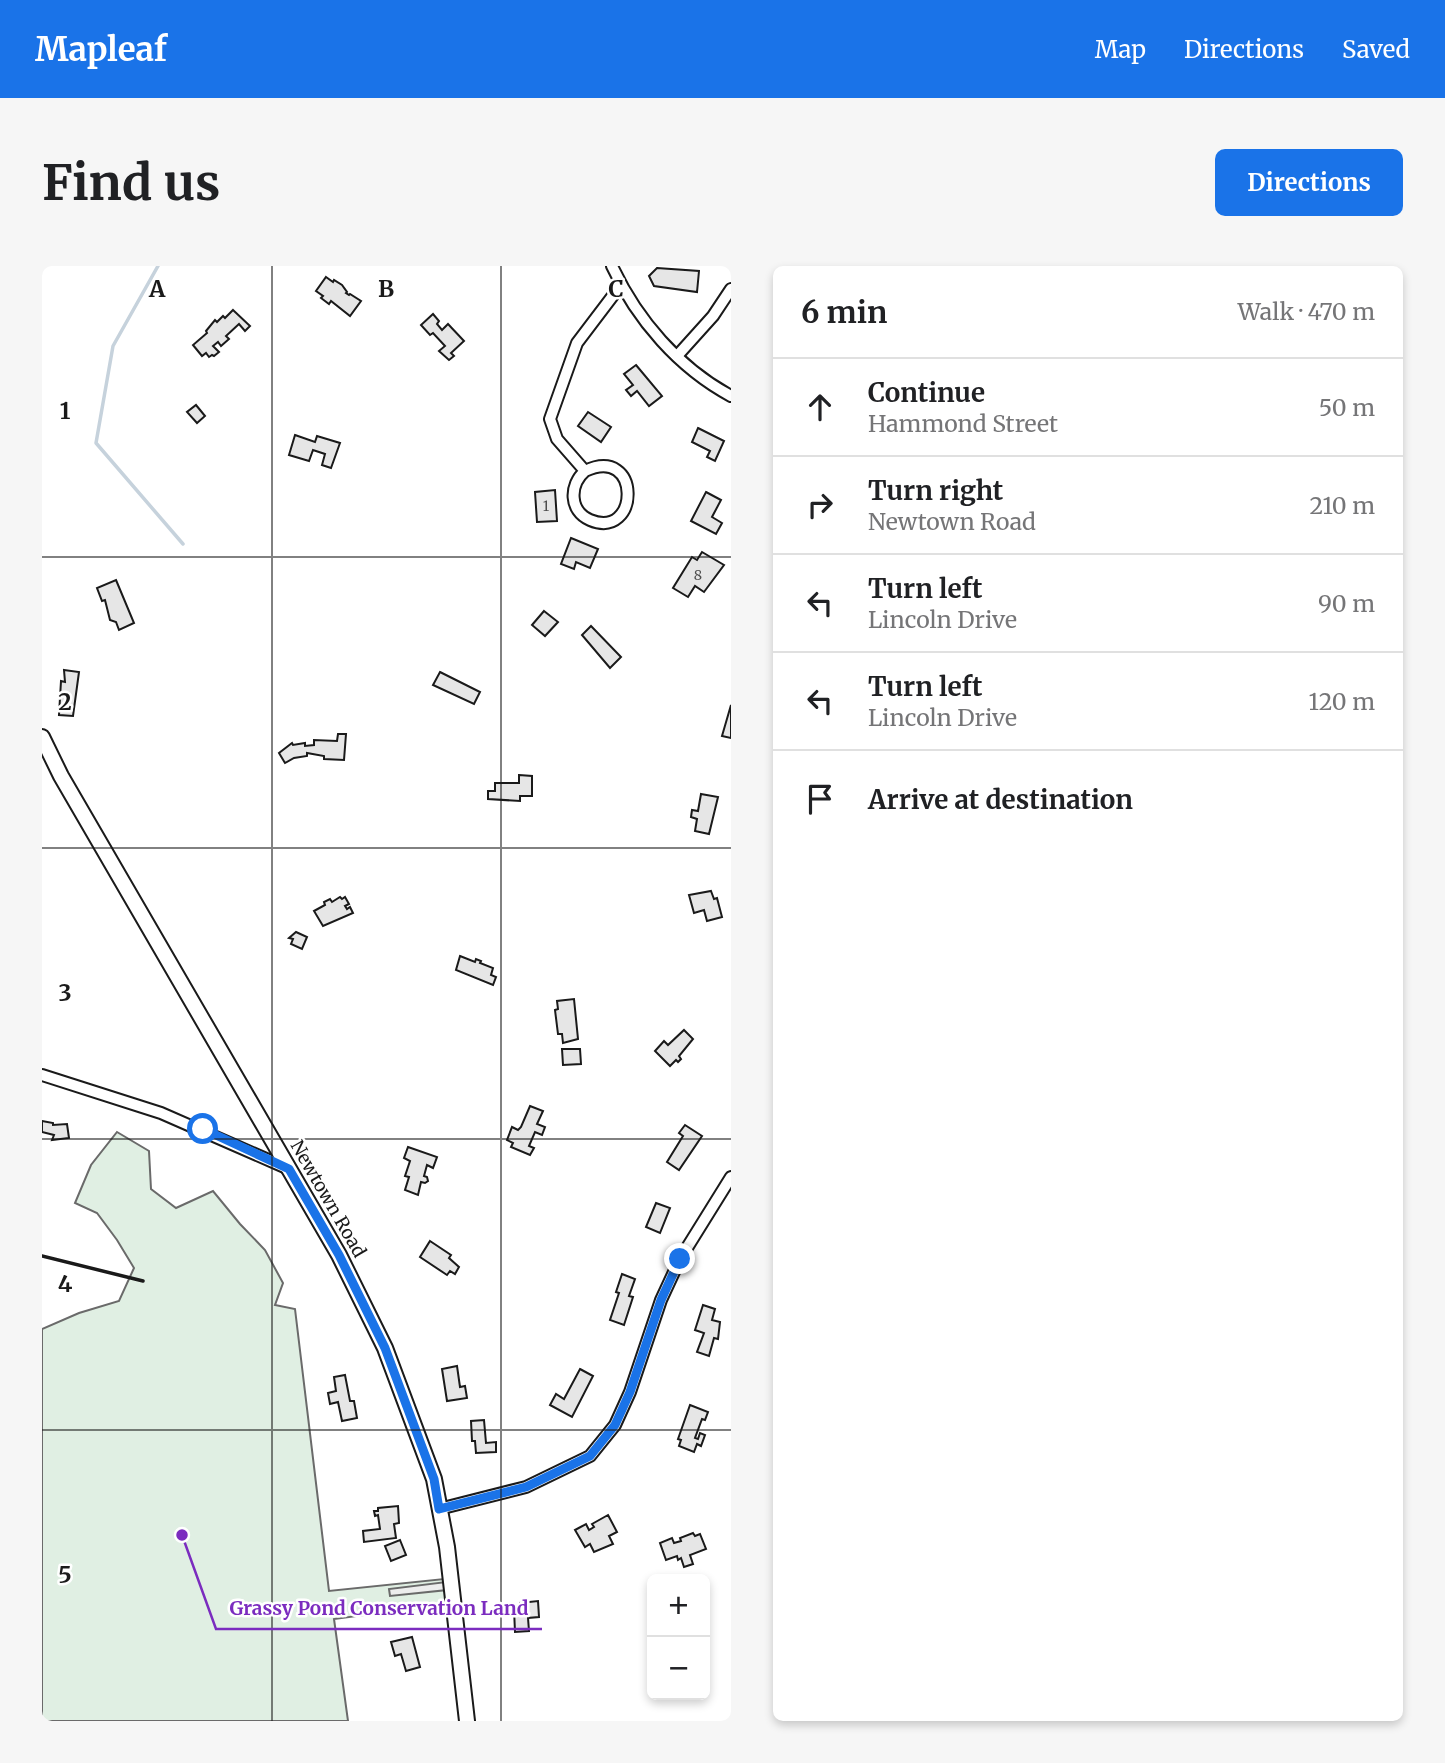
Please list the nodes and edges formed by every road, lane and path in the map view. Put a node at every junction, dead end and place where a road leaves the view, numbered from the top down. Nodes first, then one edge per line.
1 (612, 266) edge
2 (621, 285) junction
3 (731, 289) edge
4 (677, 356) junction
5 (731, 396) edge
6 (585, 471) junction
7 (42, 737) edge
8 (42, 1075) edge
9 (289, 1169) junction
10 (731, 1177) edge
11 (439, 1509) junction
12 (467, 1721) edge

1 - 2 street
2 - 4 street
2 - 6 street
3 - 4 street
4 - 5 street
6 - 6 street
7 - 9 street, Newtown Road
8 - 9 street
9 - 11 street, Newtown Road
10 - 11 street
11 - 12 street, Newtown Road

